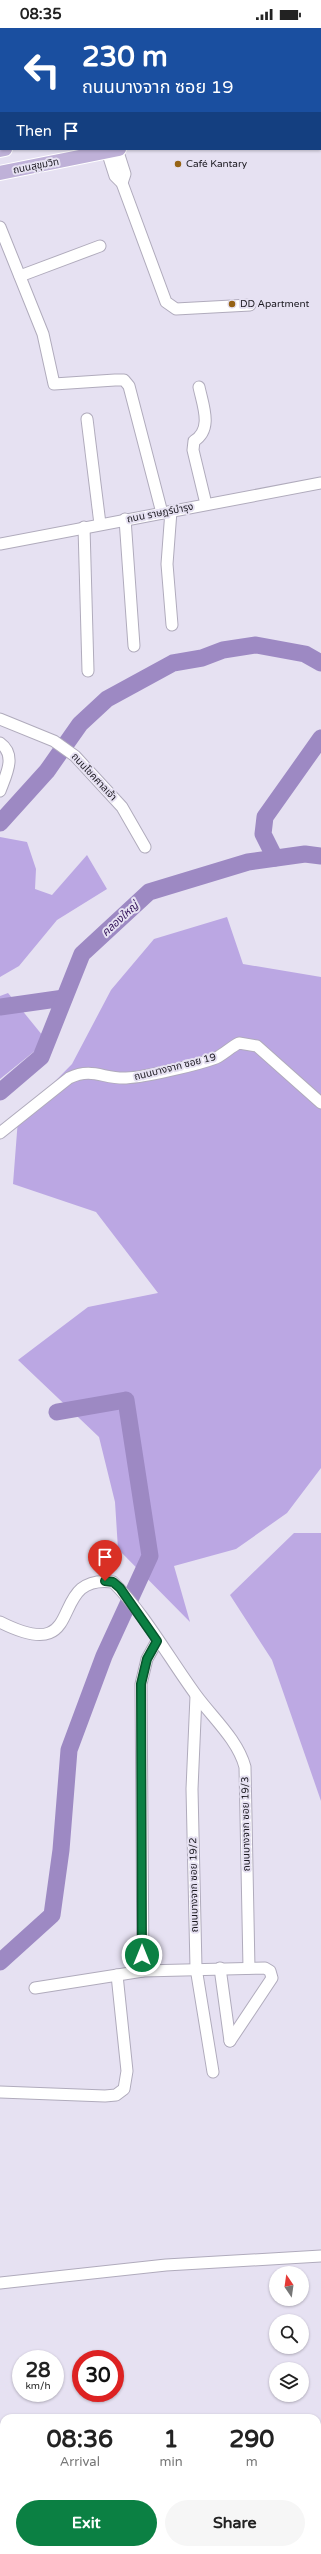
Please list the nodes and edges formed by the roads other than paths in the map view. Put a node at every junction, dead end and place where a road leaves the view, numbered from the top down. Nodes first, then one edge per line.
1 (114, 150) edge
2 (0, 173) edge
3 (0, 227) edge
4 (100, 246) dead end
5 (20, 276) junction
6 (250, 305) dead end
7 (199, 387) dead end
8 (87, 419) dead end
9 (321, 483) edge
10 (206, 504) junction
11 (167, 512) junction
12 (126, 520) junction
13 (100, 524) junction
14 (84, 528) junction
15 (0, 544) edge
16 (172, 625) dead end
17 (134, 646) dead end
18 (88, 671) dead end
19 (0, 719) edge
20 (0, 743) edge
21 (0, 791) edge
22 (145, 847) dead end
23 (321, 1103) edge
24 (0, 1133) edge
25 (0, 1622) edge
26 (157, 1641) junction
27 (196, 1696) junction
28 (196, 1968) junction
29 (220, 1968) junction
30 (249, 1968) junction
31 (143, 1971) junction
32 (117, 1975) junction
33 (36, 1988) dead end
34 (214, 2072) dead end
35 (0, 2092) edge
36 (321, 2256) edge
37 (0, 2283) edge

1 - 2 main road, ถนนสุขุมวิท
1 - 6 street
3 - 5 street
4 - 5 street
5 - 11 street
7 - 10 street
8 - 13 street
9 - 10 street, ถนน ราษฎร์บำรุง
10 - 11 street, ถนน ราษฎร์บำรุง
11 - 12 street, ถนน ราษฎร์บำรุง
11 - 16 street
12 - 13 street, ถนน ราษฎร์บำรุง
12 - 17 street
13 - 14 street, ถนน ราษฎร์บำรุง
14 - 15 street, ถนน ราษฎร์บำรุง
14 - 18 street
19 - 22 street, ถนนโชคศาลเจ้า
20 - 21 street
23 - 24 street, ถนนบางจาก ซอย 19
25 - 26 street
26 - 27 street
26 - 31 street
27 - 28 street, ถนนบางจาก ซอย 19/2
27 - 30 street, ถนนบางจาก ซอย 19/3
28 - 29 street
28 - 31 street
28 - 34 street, ถนนบางจาก ซอย 19/2
29 - 30 street
29 - 30 street
31 - 32 street
32 - 33 street
32 - 35 street
36 - 37 street

